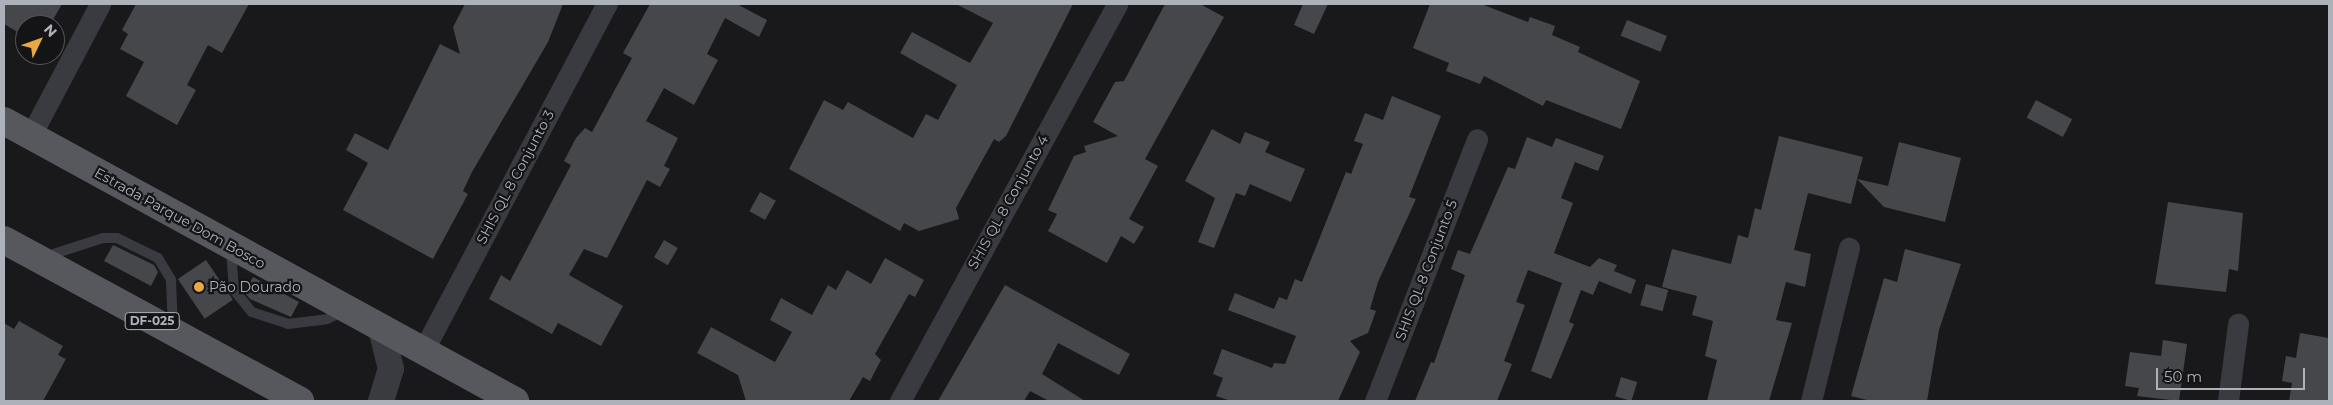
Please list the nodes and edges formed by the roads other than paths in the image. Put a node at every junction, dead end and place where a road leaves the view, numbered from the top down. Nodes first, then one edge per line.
1 (100, 4) edge
2 (606, 4) edge
3 (1117, 4) edge
4 (4, 121) edge
5 (31, 135) junction
6 (1476, 139) dead end
7 (4, 240) edge
8 (231, 246) junction
9 (1848, 248) dead end
10 (38, 259) junction
11 (347, 310) junction
12 (2238, 324) dead end
13 (381, 329) junction
14 (173, 332) junction
15 (423, 351) junction
16 (300, 401) edge
17 (381, 401) edge
18 (515, 401) edge
19 (900, 401) edge
20 (1375, 401) edge
21 (1810, 401) edge
22 (2228, 401) edge

1 - 5 street
2 - 15 street, SHIS QL 8 Conjunto 3
3 - 19 street, SHIS QL 8 Conjunto 4
4 - 5 main road, Estrada Parque Dom Bosco
5 - 8 main road, Estrada Parque Dom Bosco
6 - 20 street, SHIS QL 8 Conjunto 5
7 - 10 main road, DF-025
8 - 11 main road, Estrada Parque Dom Bosco
8 - 11 lane
9 - 21 street
10 - 14 main road, DF-025
10 - 14 lane
11 - 13 main road, Estrada Parque Dom Bosco
12 - 22 street
13 - 15 main road, Estrada Parque Dom Bosco
13 - 17 street
14 - 16 main road, DF-025
15 - 18 main road, Estrada Parque Dom Bosco

